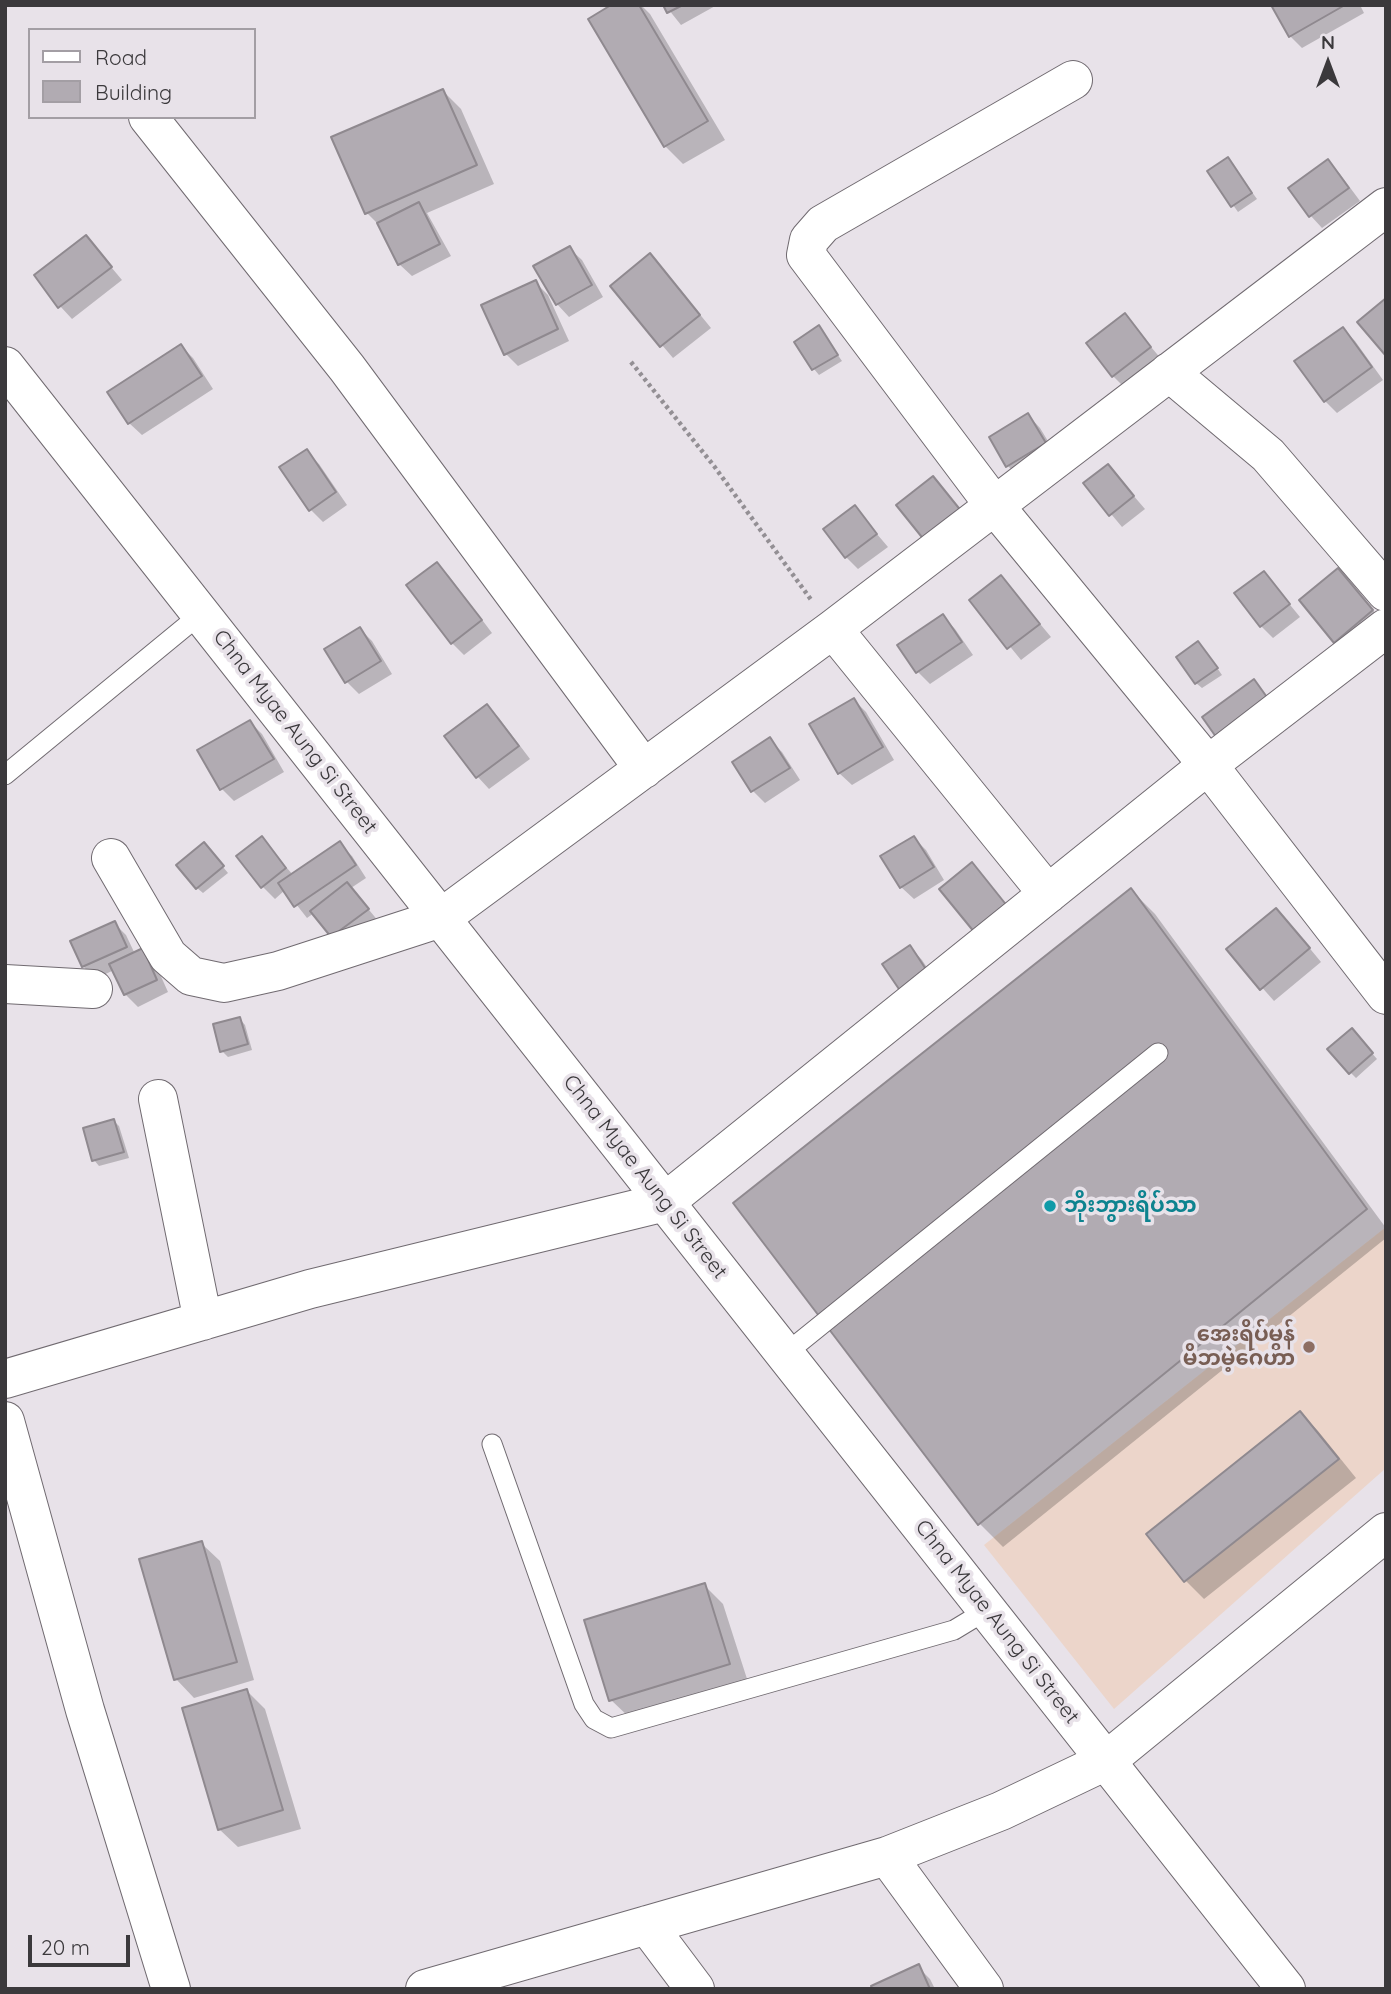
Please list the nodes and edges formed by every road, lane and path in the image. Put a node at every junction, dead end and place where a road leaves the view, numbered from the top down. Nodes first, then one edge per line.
1 (1073, 80) dead end
2 (150, 119) edge
3 (1386, 207) edge
4 (631, 362) dead end
5 (1169, 372) junction
6 (9, 379) edge
7 (994, 505) junction
8 (1386, 592) edge
9 (202, 613) junction
10 (1386, 628) edge
11 (833, 629) junction
12 (1208, 765) junction
13 (643, 769) junction
14 (5, 775) edge
15 (111, 858) dead end
16 (1048, 894) junction
17 (441, 918) junction
18 (5, 984) edge
19 (93, 989) dead end
20 (1386, 995) edge
21 (1158, 1053) dead end
22 (158, 1099) dead end
23 (665, 1202) junction
24 (203, 1321) junction
25 (785, 1354) junction
26 (5, 1379) edge
27 (5, 1421) edge
28 (492, 1444) dead end
29 (1386, 1532) edge
30 (987, 1610) junction
31 (1106, 1761) junction
32 (887, 1856) junction
33 (647, 1925) junction
34 (440, 1987) edge
35 (171, 1989) edge
36 (695, 1989) edge
37 (984, 1989) edge
38 (1286, 1989) edge

1 - 7 street
2 - 13 street
3 - 5 street
4 - 11 path
5 - 7 street
5 - 8 street
6 - 9 street, Chna Myae Aung Si Street
7 - 11 street
7 - 12 street
9 - 14 lane
9 - 17 street, Chna Myae Aung Si Street
10 - 12 street
11 - 13 street
11 - 16 street
12 - 16 street
12 - 20 street
13 - 17 street
15 - 17 street
16 - 23 street
17 - 23 street, Chna Myae Aung Si Street
18 - 19 street
21 - 25 lane
22 - 24 street
23 - 24 street
23 - 25 street, Chna Myae Aung Si Street
24 - 26 street
25 - 30 street, Chna Myae Aung Si Street
27 - 35 street
28 - 30 lane
29 - 31 street
30 - 31 street, Chna Myae Aung Si Street
31 - 32 street
31 - 38 street, Chna Myae Aung Si Street
32 - 33 street
32 - 37 street
33 - 34 street
33 - 36 street

